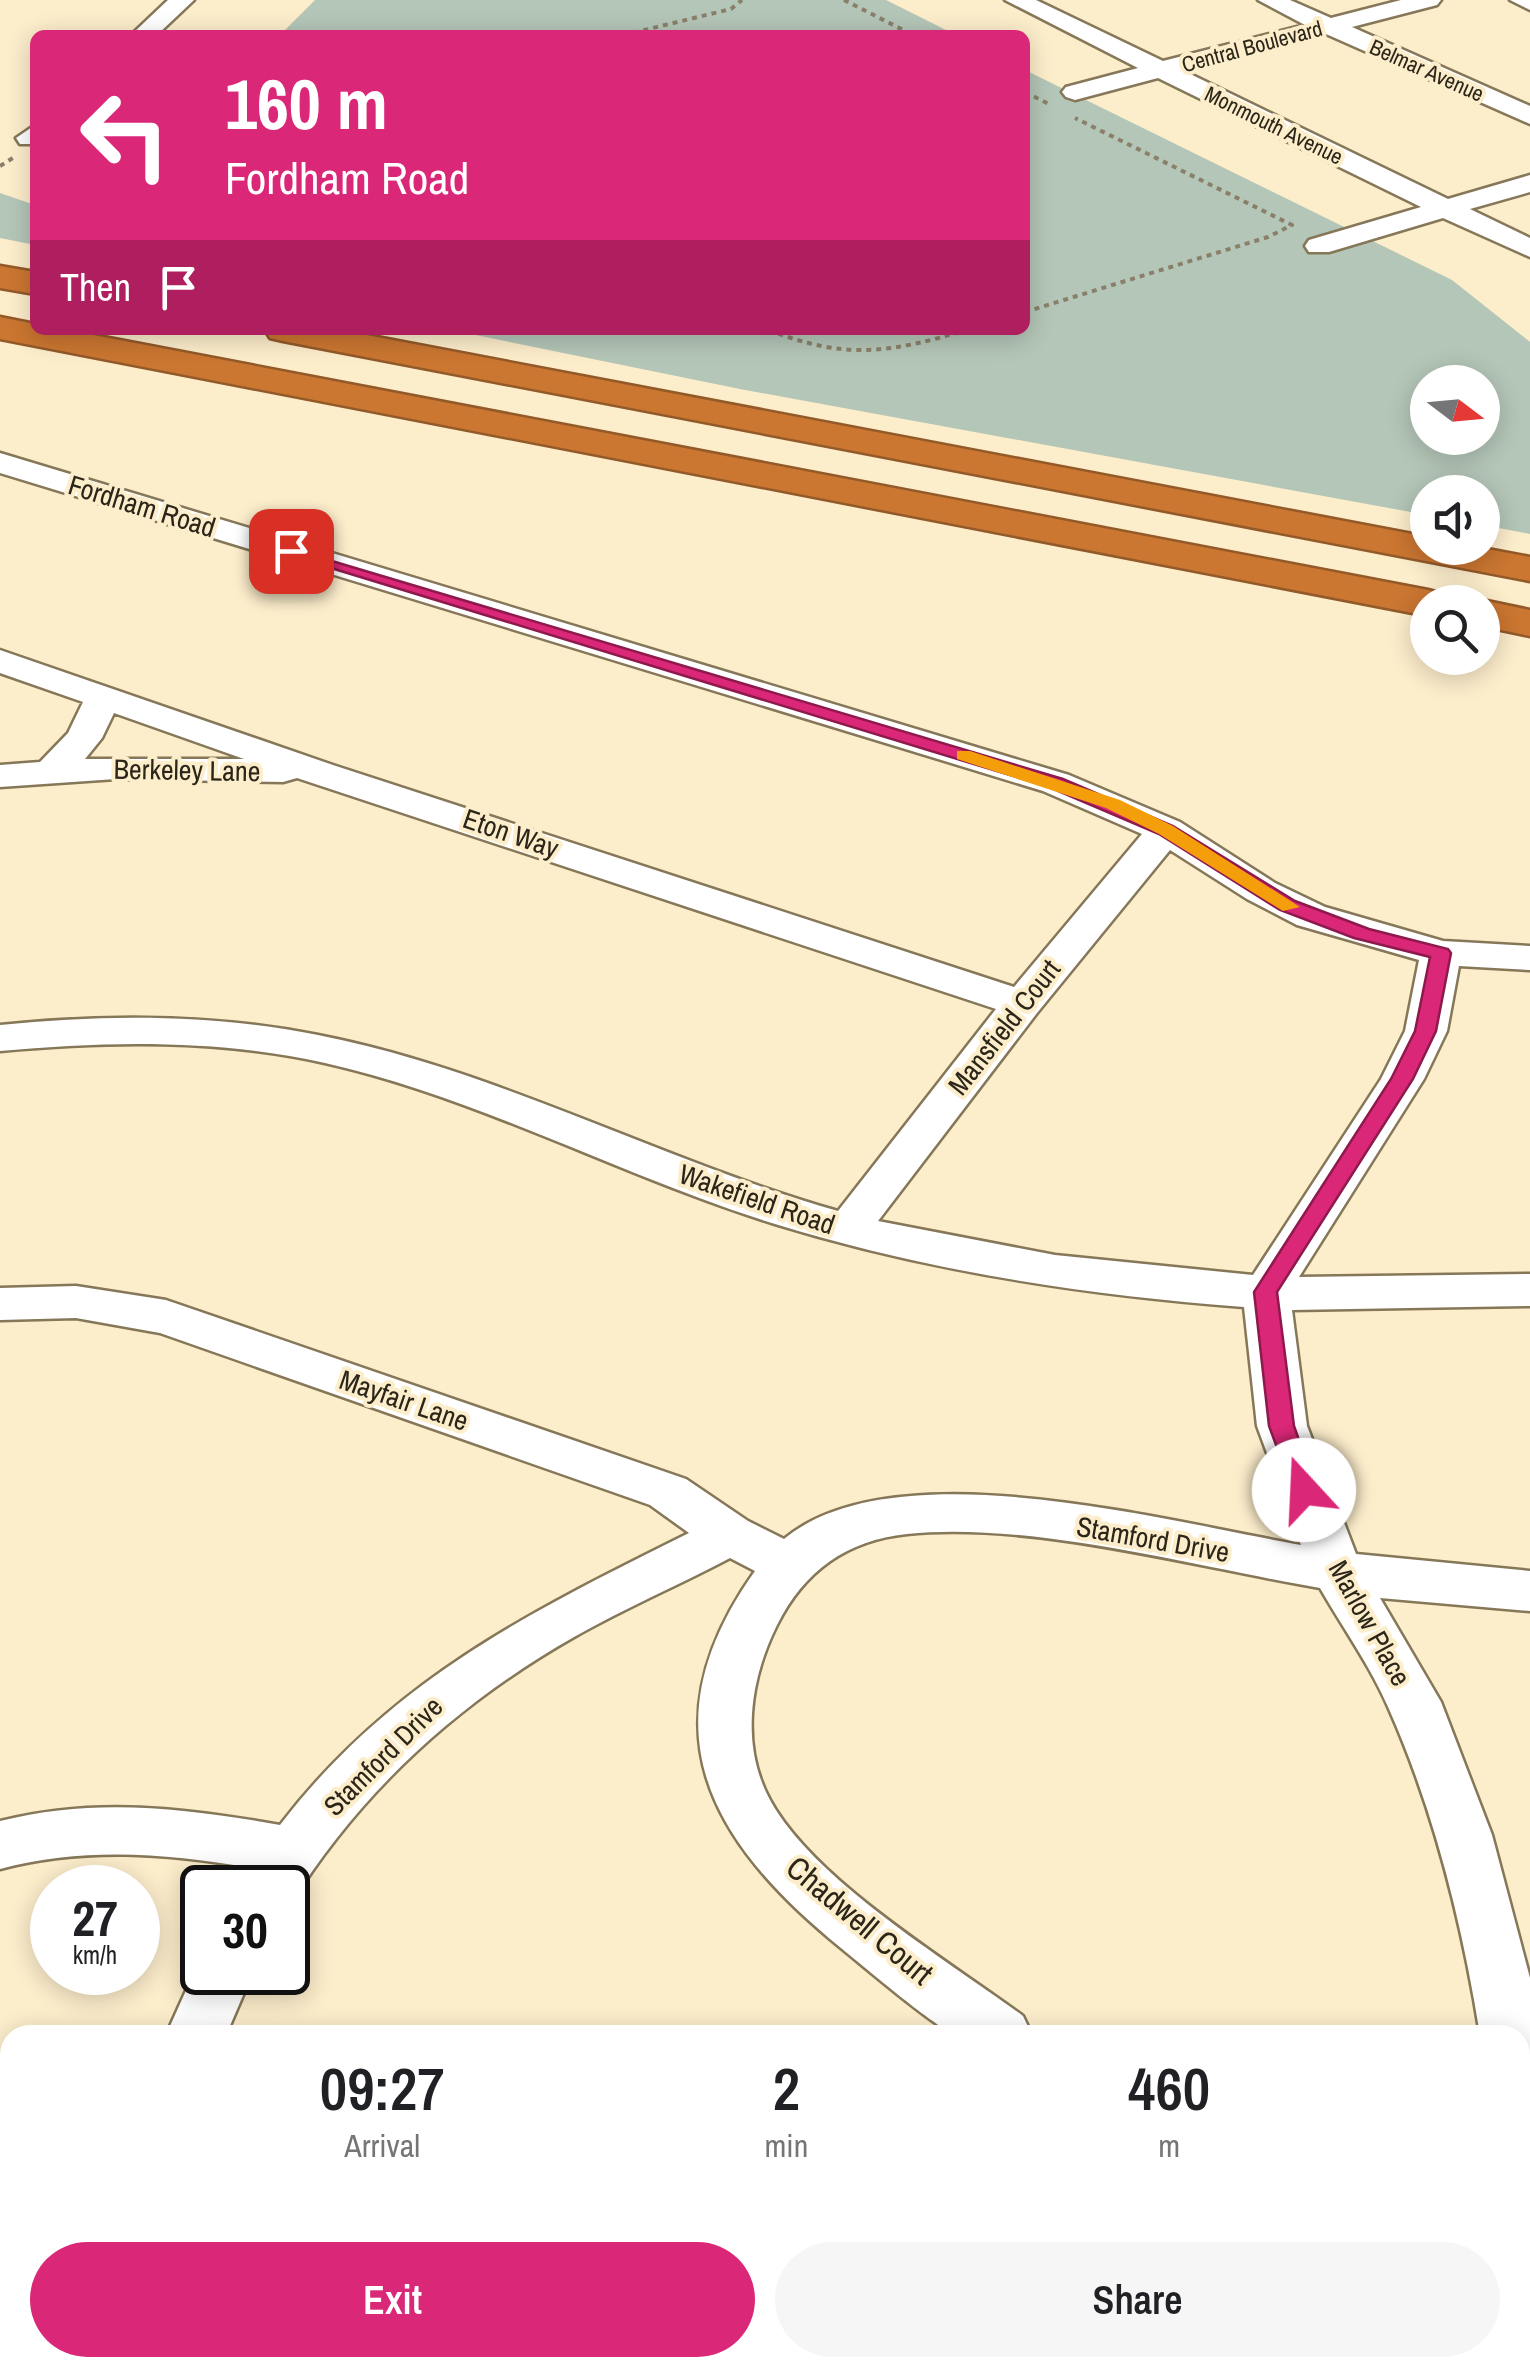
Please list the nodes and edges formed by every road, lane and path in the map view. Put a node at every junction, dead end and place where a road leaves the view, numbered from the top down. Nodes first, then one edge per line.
1 (152, 0) edge
2 (742, 0) edge
3 (844, 0) edge
4 (1018, 0) edge
5 (1270, 0) edge
6 (1429, 0) edge
7 (1522, 0) edge
8 (181, 1) edge
9 (1530, 4) edge
10 (1328, 26) junction
11 (149, 30) edge
12 (645, 30) edge
13 (903, 30) edge
14 (1161, 70) junction
15 (1076, 92) dead end
16 (1030, 94) edge
17 (1530, 116) edge
18 (12, 162) dead end
19 (0, 166) edge
20 (1530, 183) edge
21 (1445, 208) junction
22 (1319, 246) dead end
23 (1530, 249) edge
24 (0, 277) edge
25 (30, 282) edge
26 (1030, 310) edge
27 (0, 328) edge
28 (30, 334) edge
29 (36, 335) edge
30 (309, 335) edge
31 (785, 335) edge
32 (950, 335) edge
33 (10, 475) edge
34 (1530, 568) edge
35 (1410, 600) edge
36 (1500, 617) edge
37 (1530, 622) edge
38 (0, 661) edge
39 (104, 696) junction
40 (53, 770) junction
41 (320, 773) junction
42 (0, 776) edge
43 (1166, 830) junction
44 (1440, 953) junction
45 (1530, 958) edge
46 (1022, 1004) junction
47 (0, 1038) edge
48 (848, 1229) junction
49 (1530, 1290) edge
50 (1266, 1292) junction
51 (0, 1304) edge
52 (730, 1535) junction
53 (787, 1564) junction
54 (1336, 1570) junction
55 (1530, 1591) edge
56 (0, 1845) edge
57 (269, 1865) edge
58 (286, 1865) edge
59 (214, 1995) edge
60 (200, 2025) edge
61 (989, 2025) edge
62 (1508, 2025) edge

1 - 8 street
2 - 12 path
3 - 13 path
4 - 14 street, Monmouth Avenue
5 - 10 street, Belmar Avenue
6 - 10 street, Central Boulevard
7 - 9 street
8 - 11 street
10 - 14 street, Central Boulevard
10 - 17 street, Belmar Avenue
14 - 15 street, Central Boulevard
14 - 21 street, Monmouth Avenue
16 - 26 path
18 - 19 path
20 - 21 street
21 - 22 street
21 - 23 street, Monmouth Avenue
24 - 25 highway
27 - 28 highway
29 - 35 highway
30 - 34 highway
31 - 32 path
33 - 43 street, Fordham Road
36 - 37 highway
38 - 39 street, Eton Way
39 - 40 street, Berkeley Lane
39 - 41 street, Eton Way
40 - 41 street, Berkeley Lane
40 - 42 street, Berkeley Lane
41 - 46 street, Eton Way
43 - 44 street, Fordham Road
43 - 46 street, Mansfield Court
44 - 45 street, Fordham Road
44 - 50 street
46 - 48 street, Mansfield Court
47 - 48 street, Wakefield Road
48 - 50 street, Wakefield Road
49 - 50 street, Wakefield Road
50 - 54 street, Marlow Place
51 - 52 street, Mayfair Lane
52 - 53 street, Mayfair Lane
52 - 58 street, Stamford Drive
53 - 54 street, Stamford Drive
53 - 61 street, Chadwell Court
54 - 55 street, Stamford Drive
54 - 62 street, Marlow Place
56 - 57 street
59 - 60 street

